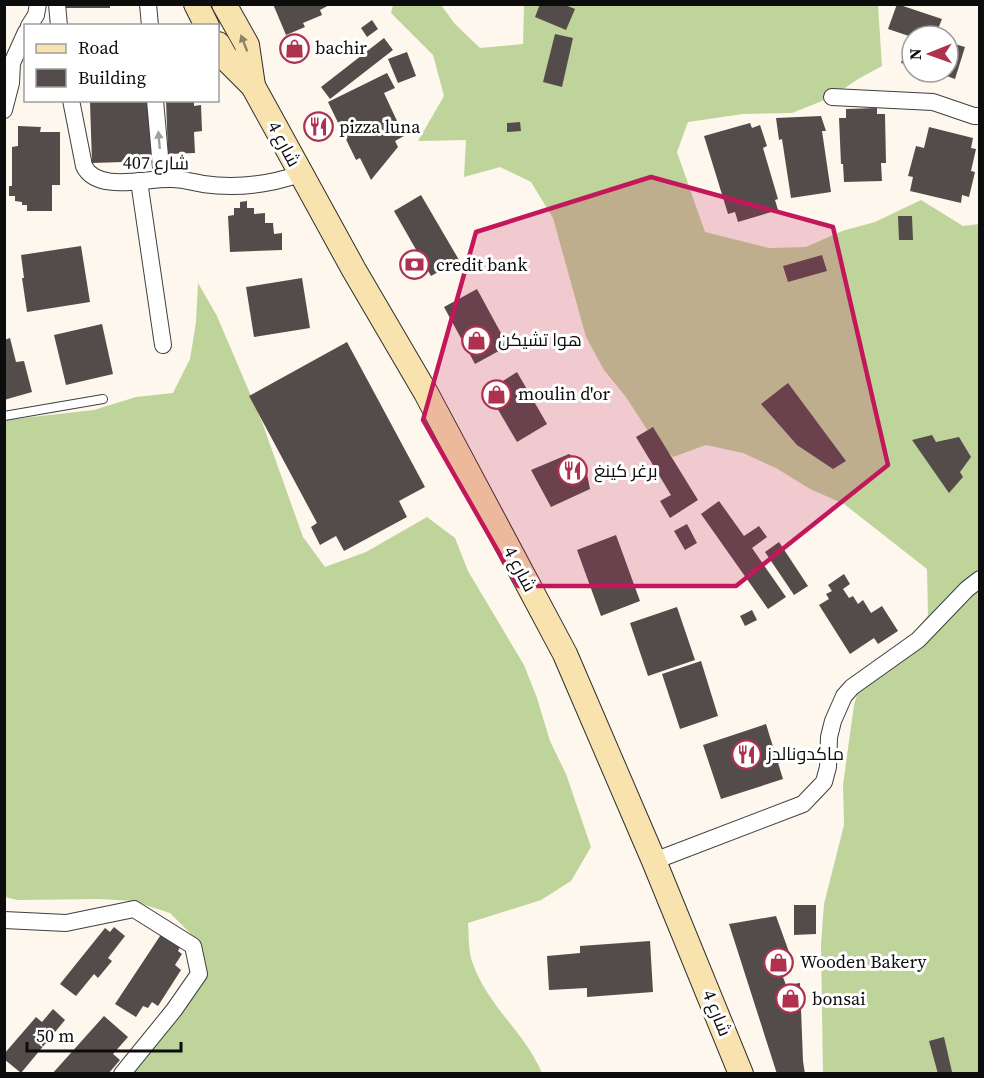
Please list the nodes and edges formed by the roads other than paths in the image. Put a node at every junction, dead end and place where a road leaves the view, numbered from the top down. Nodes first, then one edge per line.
1 (38, 4) edge
2 (57, 4) edge
3 (148, 4) edge
4 (195, 4) edge
5 (224, 4) edge
6 (30, 24) edge
7 (59, 24) edge
8 (150, 24) edge
9 (206, 24) edge
10 (24, 35) edge
11 (219, 46) edge
12 (8, 57) edge
13 (253, 86) junction
14 (832, 98) dead end
15 (71, 102) edge
16 (155, 102) edge
17 (4, 110) edge
18 (980, 116) edge
19 (300, 174) junction
20 (162, 179) junction
21 (139, 181) junction
22 (163, 345) dead end
23 (103, 399) dead end
24 (4, 416) edge
25 (980, 579) edge
26 (654, 861) junction
27 (4, 920) edge
28 (122, 1074) edge
29 (741, 1074) edge

1 - 6 street
2 - 7 street
3 - 8 street
4 - 9 main road
13 -> 5 main road, شارع 4
10 - 12 street
11 - 13 main road, شارع 4
12 - 17 street
13 - 19 main road, شارع 4
14 - 18 street
15 - 21 street, شارع 407
20 -> 16 street
19 - 20 street, شارع 407
19 - 26 main road, شارع 4
20 - 21 street, شارع 407
21 - 22 street
23 - 24 lane
25 - 26 street
26 - 29 main road, شارع 4
27 - 28 street

